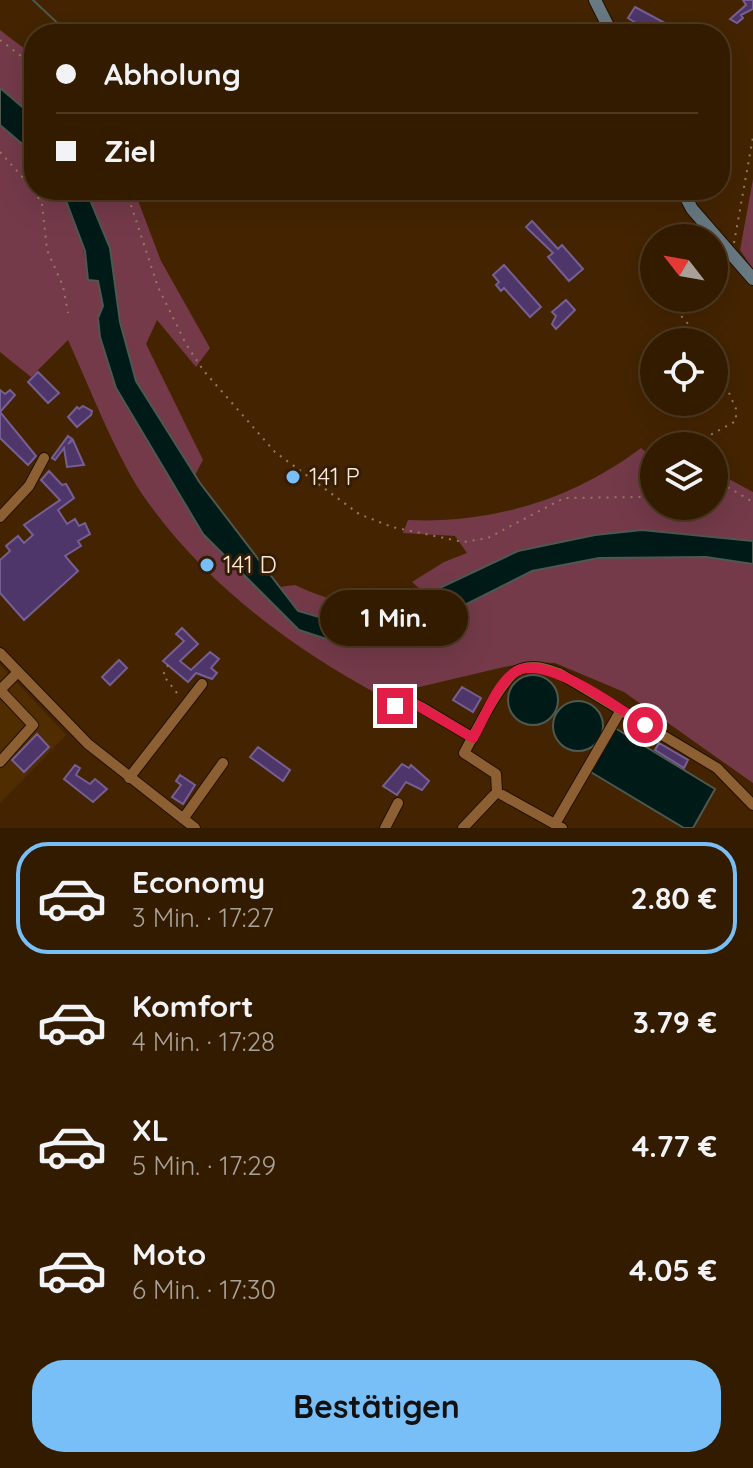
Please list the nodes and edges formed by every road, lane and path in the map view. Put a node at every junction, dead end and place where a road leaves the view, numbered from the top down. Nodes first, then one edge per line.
1 (595, 0) edge
2 (607, 24) edge
3 (0, 40) edge
4 (24, 58) edge
5 (753, 137) edge
6 (0, 152) edge
7 (24, 179) edge
8 (40, 200) edge
9 (129, 200) edge
10 (688, 200) edge
11 (732, 252) junction
12 (753, 279) edge
13 (678, 312) edge
14 (68, 313) dead end
15 (692, 328) edge
16 (728, 390) edge
17 (716, 432) edge
18 (44, 458) dead end
19 (728, 487) edge
20 (640, 497) edge
21 (753, 502) edge
22 (0, 517) edge
23 (0, 653) edge
24 (168, 665) dead end
25 (18, 672) junction
26 (202, 684) dead end
27 (0, 690) edge
28 (395, 706) dead end
29 (621, 710) junction
30 (178, 717) junction
31 (473, 738) junction
32 (0, 762) edge
33 (223, 763) dead end
34 (129, 778) junction
35 (497, 792) junction
36 (398, 803) dead end
37 (753, 805) edge
38 (183, 819) junction
39 (558, 826) edge
40 (195, 828) edge
41 (385, 828) edge
42 (463, 828) edge

1 - 2 main road
3 - 4 path
5 - 11 path
6 - 7 path
8 - 14 path
9 - 20 path
10 - 11 main road
11 - 12 main road
13 - 15 path
16 - 17 path
18 - 22 street
19 - 21 path
23 - 25 street
24 - 30 path
25 - 27 street
25 - 34 street
26 - 30 street
27 - 32 street
28 - 31 street
29 - 31 street
29 - 37 street
29 - 39 street
30 - 34 street
31 - 35 street
33 - 38 street
34 - 38 street
35 - 39 street
35 - 42 street
36 - 41 street
38 - 40 street

